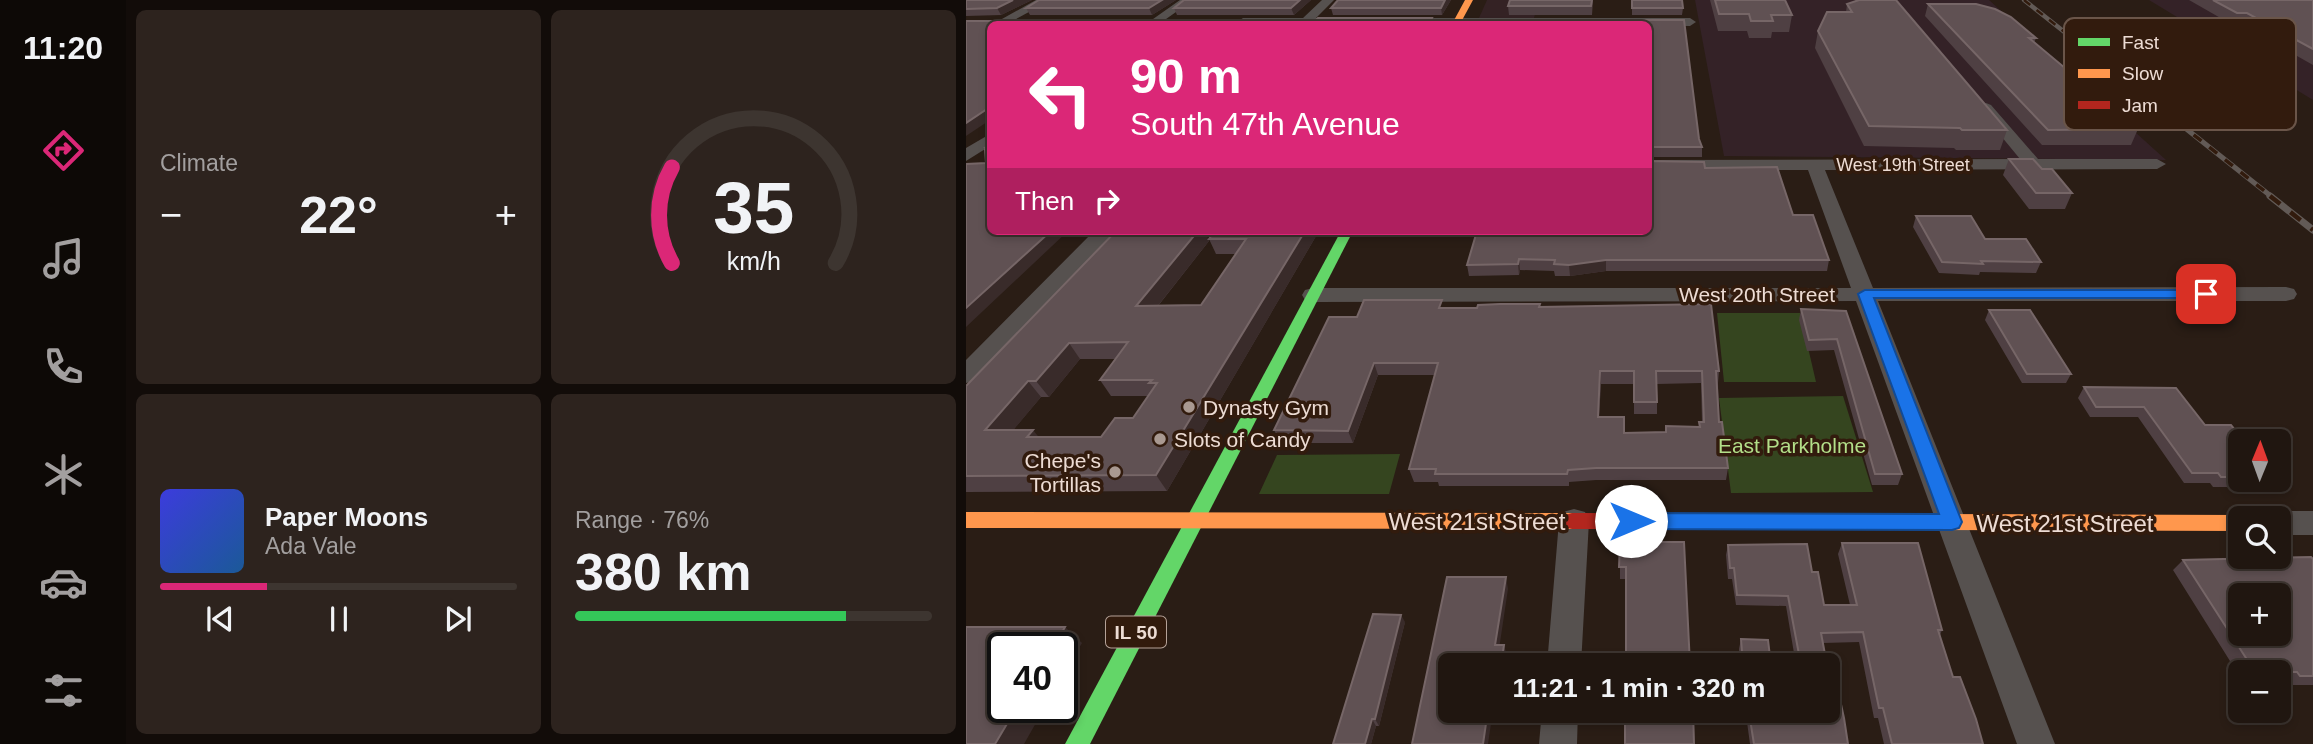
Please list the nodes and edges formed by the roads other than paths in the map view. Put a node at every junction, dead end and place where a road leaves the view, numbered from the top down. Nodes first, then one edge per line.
1 (1045, 0) edge
2 (1187, 0) edge
3 (1328, 0) edge
4 (1469, 0) edge
5 (1614, 9) dead end
6 (1001, 21) edge
7 (1153, 21) edge
8 (1308, 21) edge
9 (1458, 21) edge
10 (1613, 21) edge
11 (1652, 22) edge
12 (1690, 22) dead end
13 (1979, 100) edge
14 (987, 143) edge
15 (971, 163) edge
16 (2034, 164) junction
17 (2157, 164) dead end
18 (1652, 165) edge
19 (1815, 165) junction
20 (1101, 235) edge
21 (1345, 235) edge
22 (1865, 294) junction
23 (2286, 294) dead end
24 (1313, 295) junction
25 (966, 375) edge
26 (966, 520) edge
27 (1195, 520) junction
28 (1574, 521) junction
29 (1952, 522) junction
30 (2228, 523) edge
31 (2291, 523) edge
32 (2313, 523) edge
33 (1565, 653) edge
34 (1559, 723) edge
35 (1077, 744) edge
36 (1558, 744) edge
37 (2036, 744) edge

1 - 6 street
2 - 7 street
3 - 8 street
4 - 9 street
5 - 10 street
11 - 12 street
13 - 16 street
14 - 15 street
16 - 17 street, West 19th Street
16 - 19 street, West 19th Street
18 - 19 street, West 19th Street
19 - 22 street
20 - 25 street
21 - 24 street, IL 50
22 - 23 street, West 20th Street
22 - 24 street, West 20th Street
22 - 29 street
24 - 27 street, IL 50
26 - 27 street, West 21st Street
27 - 28 street, West 21st Street
27 - 35 street, IL 50
28 - 29 street, West 21st Street
28 - 33 street
29 - 30 street, West 21st Street
29 - 37 street
31 - 32 street
34 - 36 street

